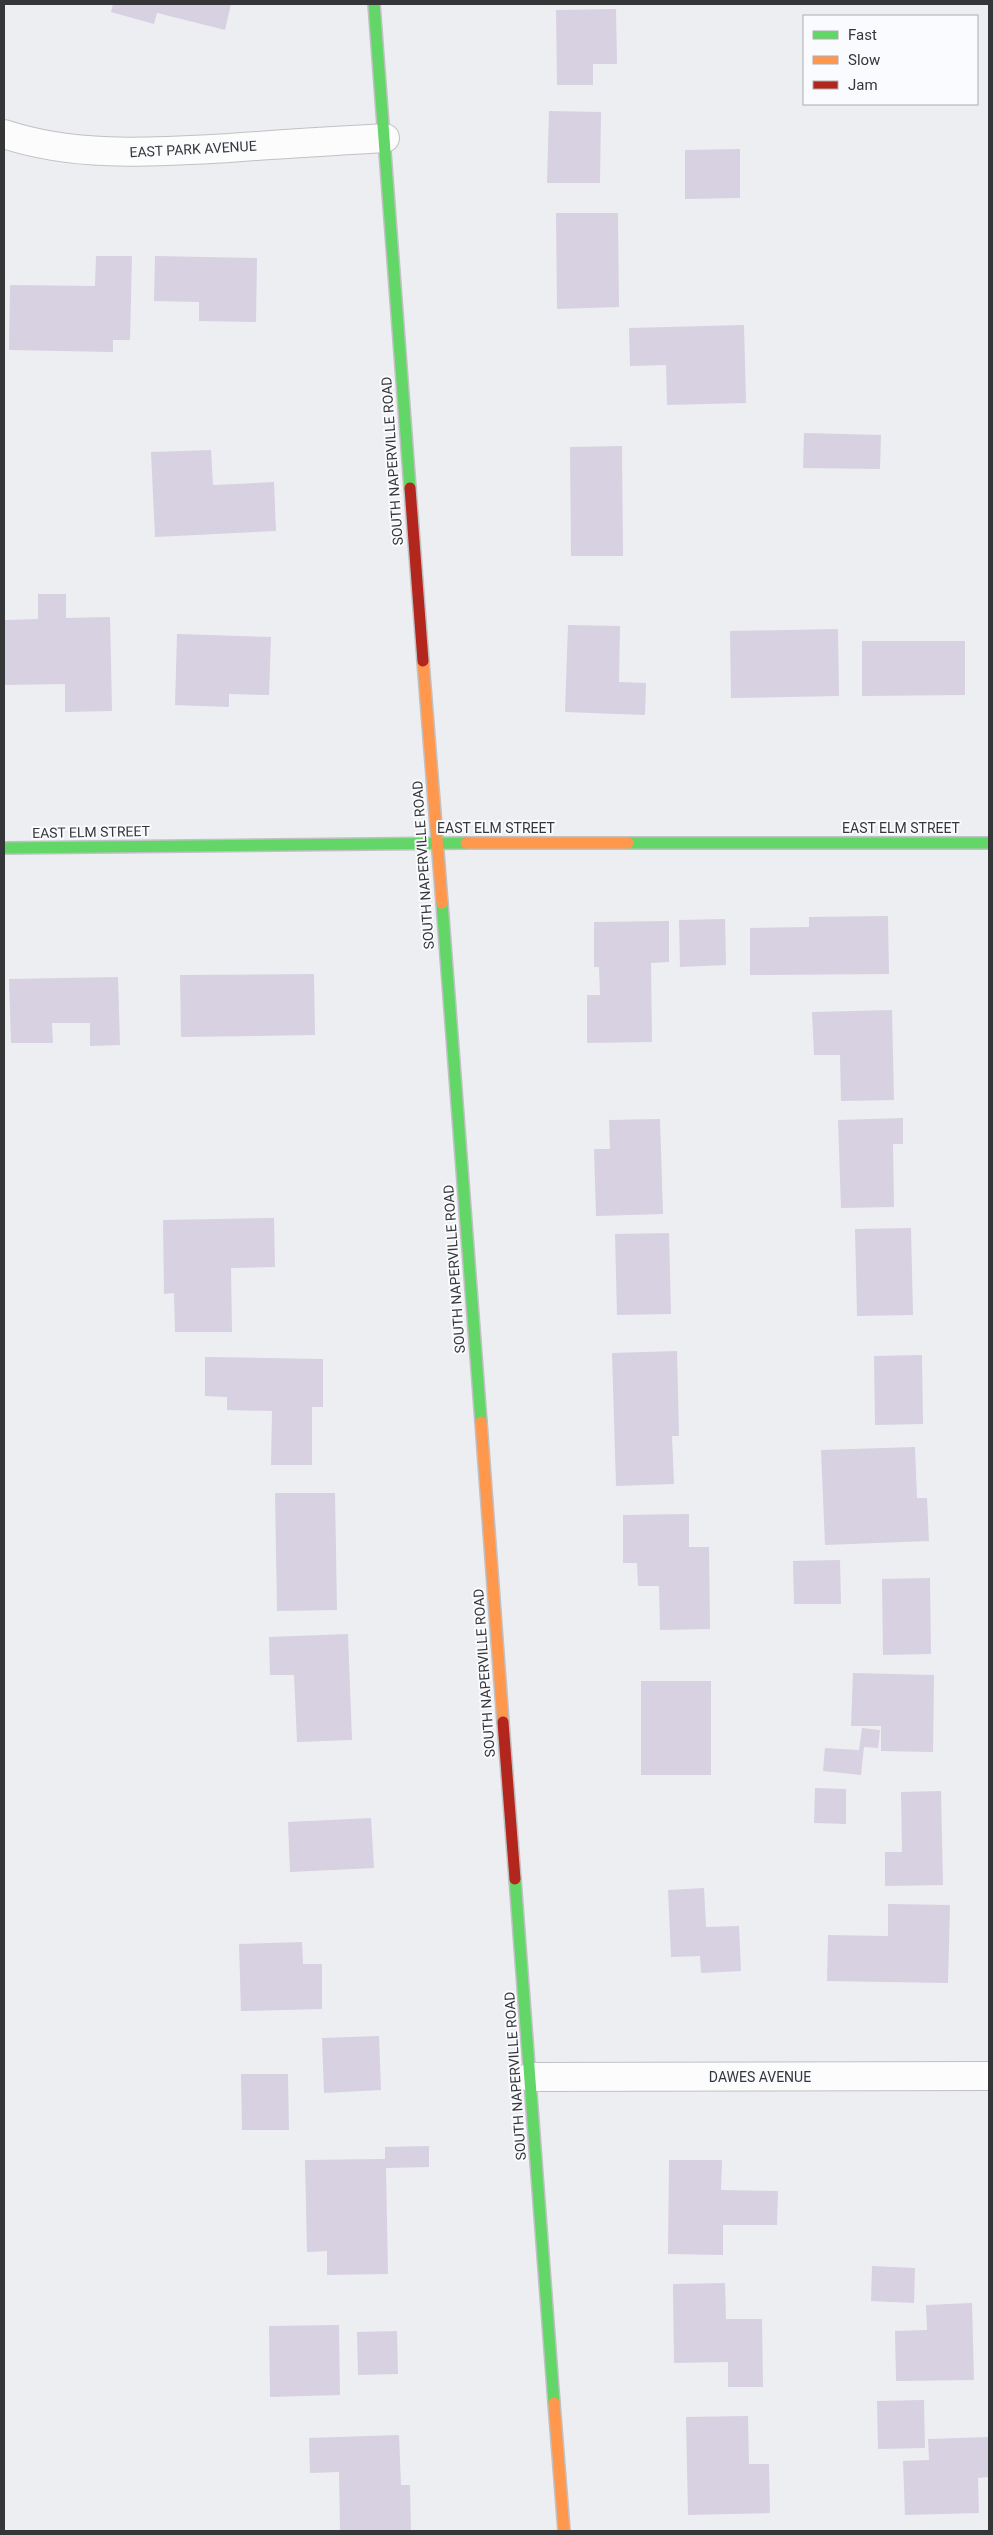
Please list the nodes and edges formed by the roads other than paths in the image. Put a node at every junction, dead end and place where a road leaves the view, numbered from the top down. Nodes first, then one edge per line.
1 (374, 4) edge
2 (4, 134) edge
3 (385, 138) junction
4 (436, 843) junction
5 (989, 843) edge
6 (4, 848) edge
7 (989, 2076) edge
8 (530, 2077) junction
9 (564, 2531) edge

1 - 3 main road, SOUTH NAPERVILLE ROAD
2 - 3 street, EAST PARK AVENUE
3 - 4 main road, SOUTH NAPERVILLE ROAD
4 - 5 main road, EAST ELM STREET
4 - 6 main road, EAST ELM STREET
4 - 8 main road, SOUTH NAPERVILLE ROAD
7 - 8 street, DAWES AVENUE
8 - 9 main road, SOUTH NAPERVILLE ROAD

